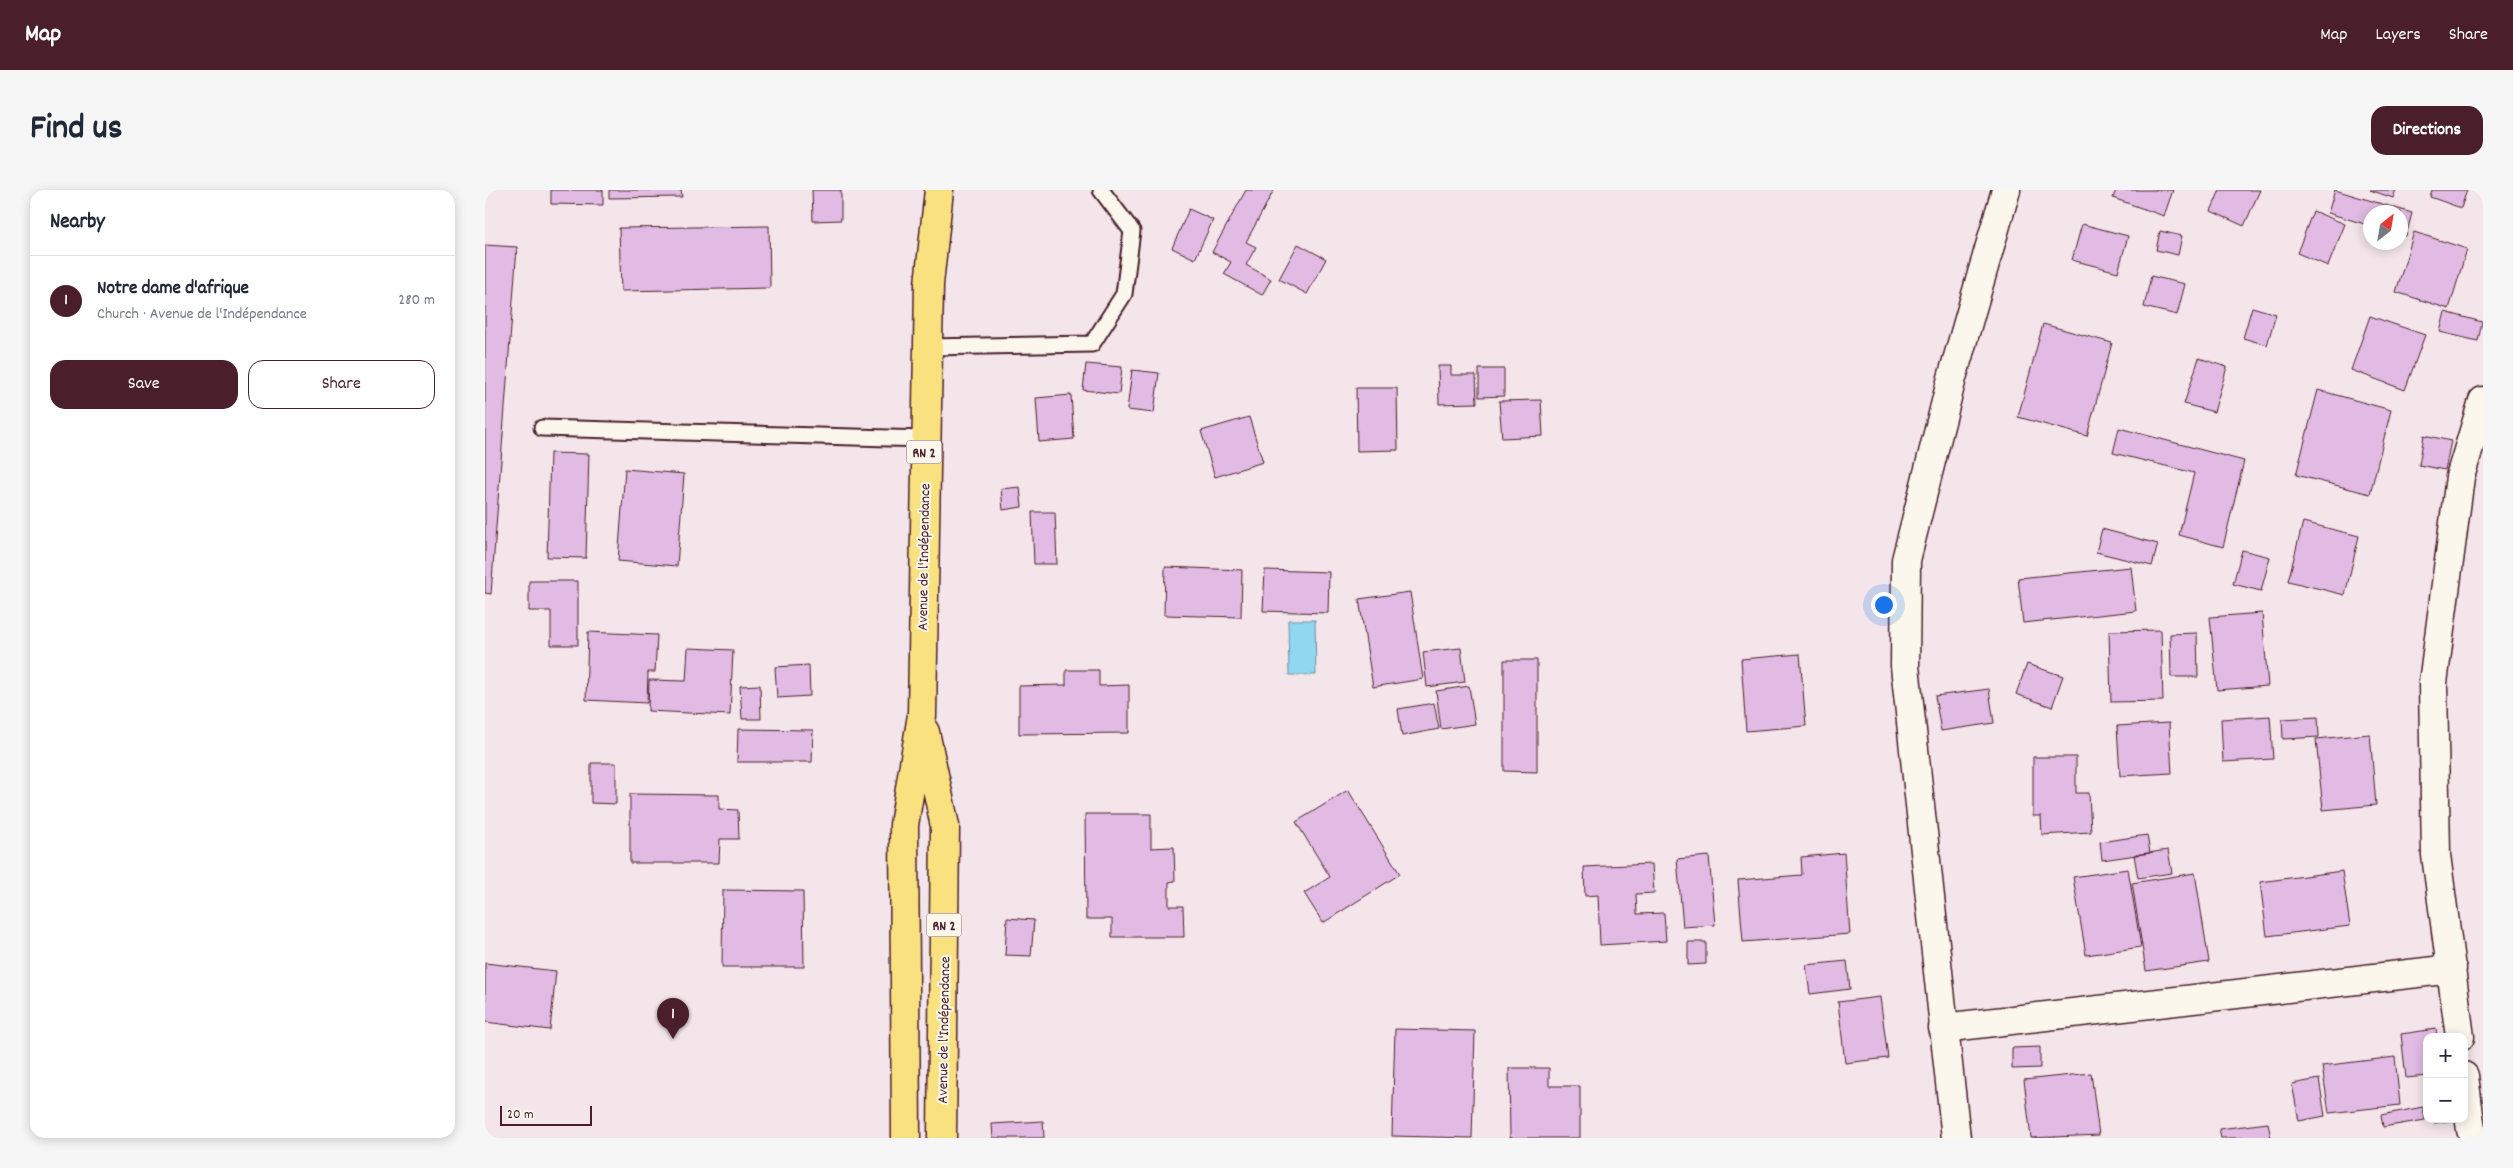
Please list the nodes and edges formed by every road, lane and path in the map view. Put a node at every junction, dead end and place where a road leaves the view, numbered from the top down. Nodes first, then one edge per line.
1 (939, 190) edge
2 (1101, 190) edge
3 (2006, 190) edge
4 (928, 346) junction
5 (2483, 401) edge
6 (542, 428) dead end
7 (925, 439) junction
8 (922, 715) junction
9 (2452, 970) junction
10 (1943, 1028) junction
11 (2460, 1033) edge
12 (2464, 1078) edge
13 (2471, 1130) dead end
14 (906, 1138) edge
15 (942, 1138) edge
16 (1956, 1138) edge

1 - 4 main road, Avenue de l'Indépendance / RN 2
2 - 4 lane
3 - 10 street
4 - 7 main road, Avenue de l'Indépendance / RN 2
5 - 9 street
6 - 7 lane
7 - 8 main road, Avenue de l'Indépendance / RN 2
8 - 14 main road, Avenue de l'Indépendance / RN 2
8 - 15 main road, Avenue de l'Indépendance / RN 2
9 - 10 street
9 - 11 street
10 - 16 street
12 - 13 street

